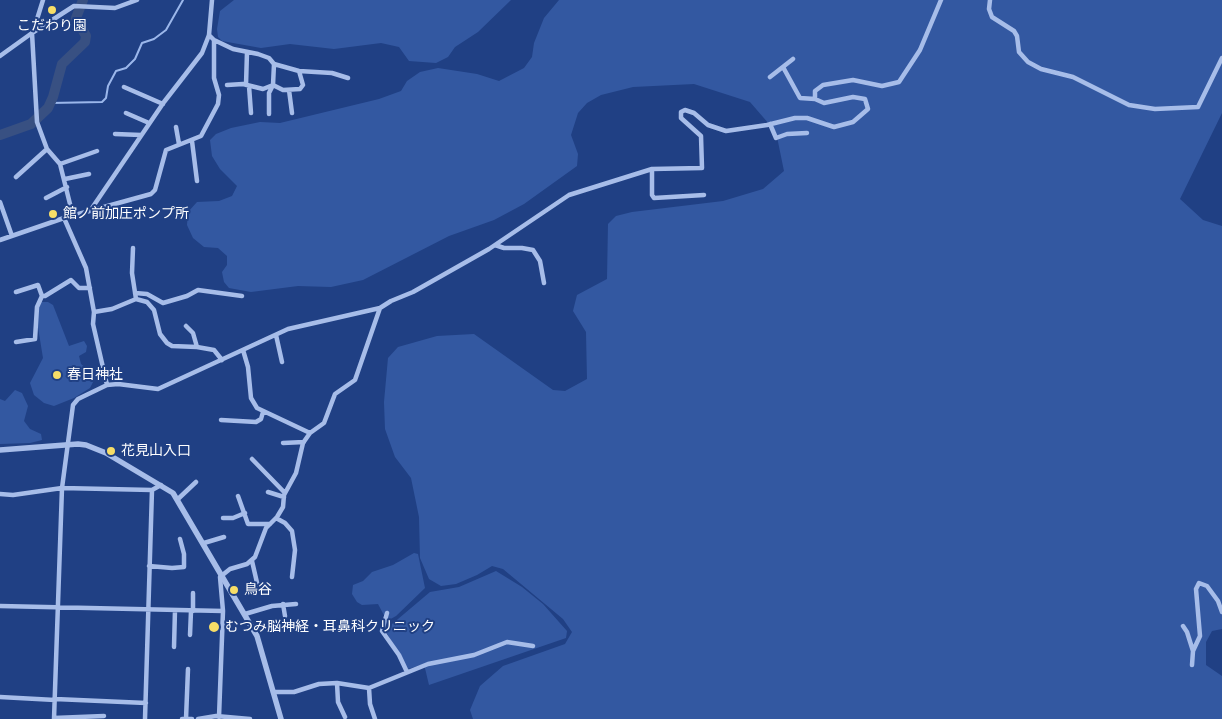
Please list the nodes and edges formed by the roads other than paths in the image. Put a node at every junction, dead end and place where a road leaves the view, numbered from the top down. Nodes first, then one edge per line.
1 (43, 0) edge
2 (138, 0) edge
3 (212, 0) edge
4 (941, 0) edge
5 (990, 0) edge
6 (32, 33) junction
7 (209, 35) junction
8 (214, 40) junction
9 (247, 52) junction
10 (0, 56) edge
11 (1222, 58) edge
12 (793, 59) dead end
13 (274, 64) junction
14 (783, 67) junction
15 (298, 71) junction
16 (770, 77) dead end
17 (348, 78) dead end
18 (227, 85) dead end
19 (273, 85) junction
20 (124, 86) dead end
21 (248, 86) junction
22 (289, 90) junction
23 (815, 99) junction
24 (163, 104) junction
25 (251, 112) dead end
26 (126, 113) dead end
27 (292, 113) dead end
28 (269, 114) dead end
29 (149, 123) junction
30 (770, 124) junction
31 (176, 127) dead end
32 (807, 133) dead end
33 (115, 134) dead end
34 (141, 135) junction
35 (192, 142) junction
36 (180, 144) junction
37 (47, 149) junction
38 (97, 151) dead end
39 (60, 164) junction
40 (652, 169) junction
41 (89, 174) dead end
42 (16, 177) dead end
43 (65, 179) junction
44 (197, 181) dead end
45 (66, 187) junction
46 (704, 195) dead end
47 (46, 198) dead end
48 (0, 202) edge
49 (90, 211) junction
50 (73, 216) junction
51 (64, 218) junction
52 (12, 236) junction
53 (0, 240) edge
54 (495, 245) junction
55 (133, 248) dead end
56 (544, 283) dead end
57 (90, 288) junction
58 (16, 292) dead end
59 (135, 293) junction
60 (42, 296) junction
61 (242, 296) dead end
62 (136, 299) junction
63 (380, 308) junction
64 (94, 312) junction
65 (186, 326) dead end
66 (276, 335) junction
67 (16, 342) dead end
68 (197, 346) junction
69 (243, 350) junction
70 (222, 360) junction
71 (282, 362) dead end
72 (107, 385) junction
73 (262, 412) junction
74 (221, 420) dead end
75 (310, 433) junction
76 (304, 442) junction
77 (283, 443) dead end
78 (68, 444) junction
79 (0, 450) edge
80 (252, 459) dead end
81 (196, 482) dead end
82 (161, 485) junction
83 (62, 488) junction
84 (152, 490) junction
85 (268, 492) dead end
86 (0, 494) edge
87 (238, 496) dead end
88 (285, 496) junction
89 (178, 499) junction
90 (245, 513) junction
91 (223, 518) dead end
92 (276, 518) junction
93 (270, 524) junction
94 (224, 538) dead end
95 (180, 539) dead end
96 (204, 543) junction
97 (252, 561) junction
98 (149, 566) junction
99 (222, 574) junction
100 (292, 578) dead end
101 (258, 587) dead end
102 (193, 593) dead end
103 (283, 604) junction
104 (296, 604) dead end
105 (0, 606) edge
106 (58, 608) junction
107 (148, 610) junction
108 (175, 610) junction
109 (192, 611) junction
110 (223, 611) junction
111 (1222, 612) edge
112 (387, 613) dead end
113 (245, 614) junction
114 (285, 616) dead end
115 (1183, 626) dead end
116 (190, 636) dead end
117 (533, 646) dead end
118 (174, 647) dead end
119 (1193, 651) junction
120 (1192, 665) dead end
121 (188, 669) dead end
122 (407, 672) junction
123 (337, 683) junction
124 (369, 688) junction
125 (273, 692) junction
126 (0, 697) edge
127 (55, 700) junction
128 (146, 703) junction
129 (104, 716) dead end
130 (219, 717) junction
131 (345, 717) dead end
132 (54, 719) edge
133 (145, 719) edge
134 (182, 719) edge
135 (186, 719) edge
136 (192, 719) edge
137 (198, 719) edge
138 (250, 719) edge
139 (281, 719) edge
140 (375, 719) edge

1 - 6 street
2 - 6 street
3 - 7 street
4 - 23 street
5 - 11 street
6 - 10 street
6 - 37 street
7 - 8 street
7 - 24 street
8 - 9 street
8 - 35 street
9 - 13 street
9 - 21 street
12 - 14 street
13 - 15 street
13 - 19 street
14 - 16 street
14 - 23 street
15 - 17 street
15 - 22 street
18 - 21 street
19 - 21 street
19 - 22 street
19 - 28 street
20 - 24 street
21 - 25 street
22 - 27 street
23 - 30 street
24 - 29 street
26 - 29 street
29 - 34 street
30 - 32 street
30 - 40 street
31 - 36 street
33 - 34 street
34 - 49 street
35 - 36 street
35 - 44 street
36 - 49 street
37 - 39 street
37 - 42 street
38 - 39 street
39 - 43 street
40 - 46 street
40 - 54 street
41 - 43 street
43 - 45 street
45 - 47 street
45 - 50 street
48 - 52 street
49 - 50 street
50 - 51 street
51 - 52 street
51 - 57 street
52 - 53 street
54 - 56 street
54 - 63 street
55 - 59 street
57 - 60 street
57 - 64 street
58 - 60 street
59 - 61 street
59 - 62 street
60 - 67 street
62 - 64 street
62 - 68 street
63 - 66 street
63 - 75 street
64 - 72 street
65 - 68 street
66 - 69 street
66 - 71 street
68 - 70 street
69 - 70 street
69 - 73 street
70 - 72 street
72 - 78 street
73 - 74 street
73 - 75 street
75 - 76 street
76 - 77 street
76 - 88 street
78 - 79 street
78 - 82 street
78 - 83 street
80 - 88 street
81 - 89 street
82 - 84 street
82 - 89 street
83 - 84 street
83 - 86 street
83 - 106 street
84 - 98 street
85 - 88 street
87 - 90 street
88 - 92 street
89 - 96 street
90 - 91 street
90 - 93 street
92 - 93 street
92 - 100 street
93 - 97 street
94 - 96 street
95 - 98 street
96 - 99 street
97 - 99 street
97 - 101 street
98 - 107 street
99 - 110 street
99 - 113 street
102 - 109 street
103 - 104 street
103 - 113 street
103 - 114 street
105 - 106 street
106 - 107 street
106 - 127 street
107 - 108 street
107 - 128 street
108 - 109 street
108 - 118 street
109 - 110 street
109 - 116 street
110 - 130 street
111 - 119 street
112 - 122 street
113 - 125 street
115 - 119 street
117 - 122 street
119 - 120 street
121 - 135 street
122 - 124 street
123 - 124 street
123 - 125 street
123 - 131 street
124 - 140 street
125 - 139 street
126 - 127 street
127 - 128 street
127 - 132 street
128 - 133 street
129 - 132 street
130 - 137 street
130 - 138 street
134 - 135 street
135 - 136 street

